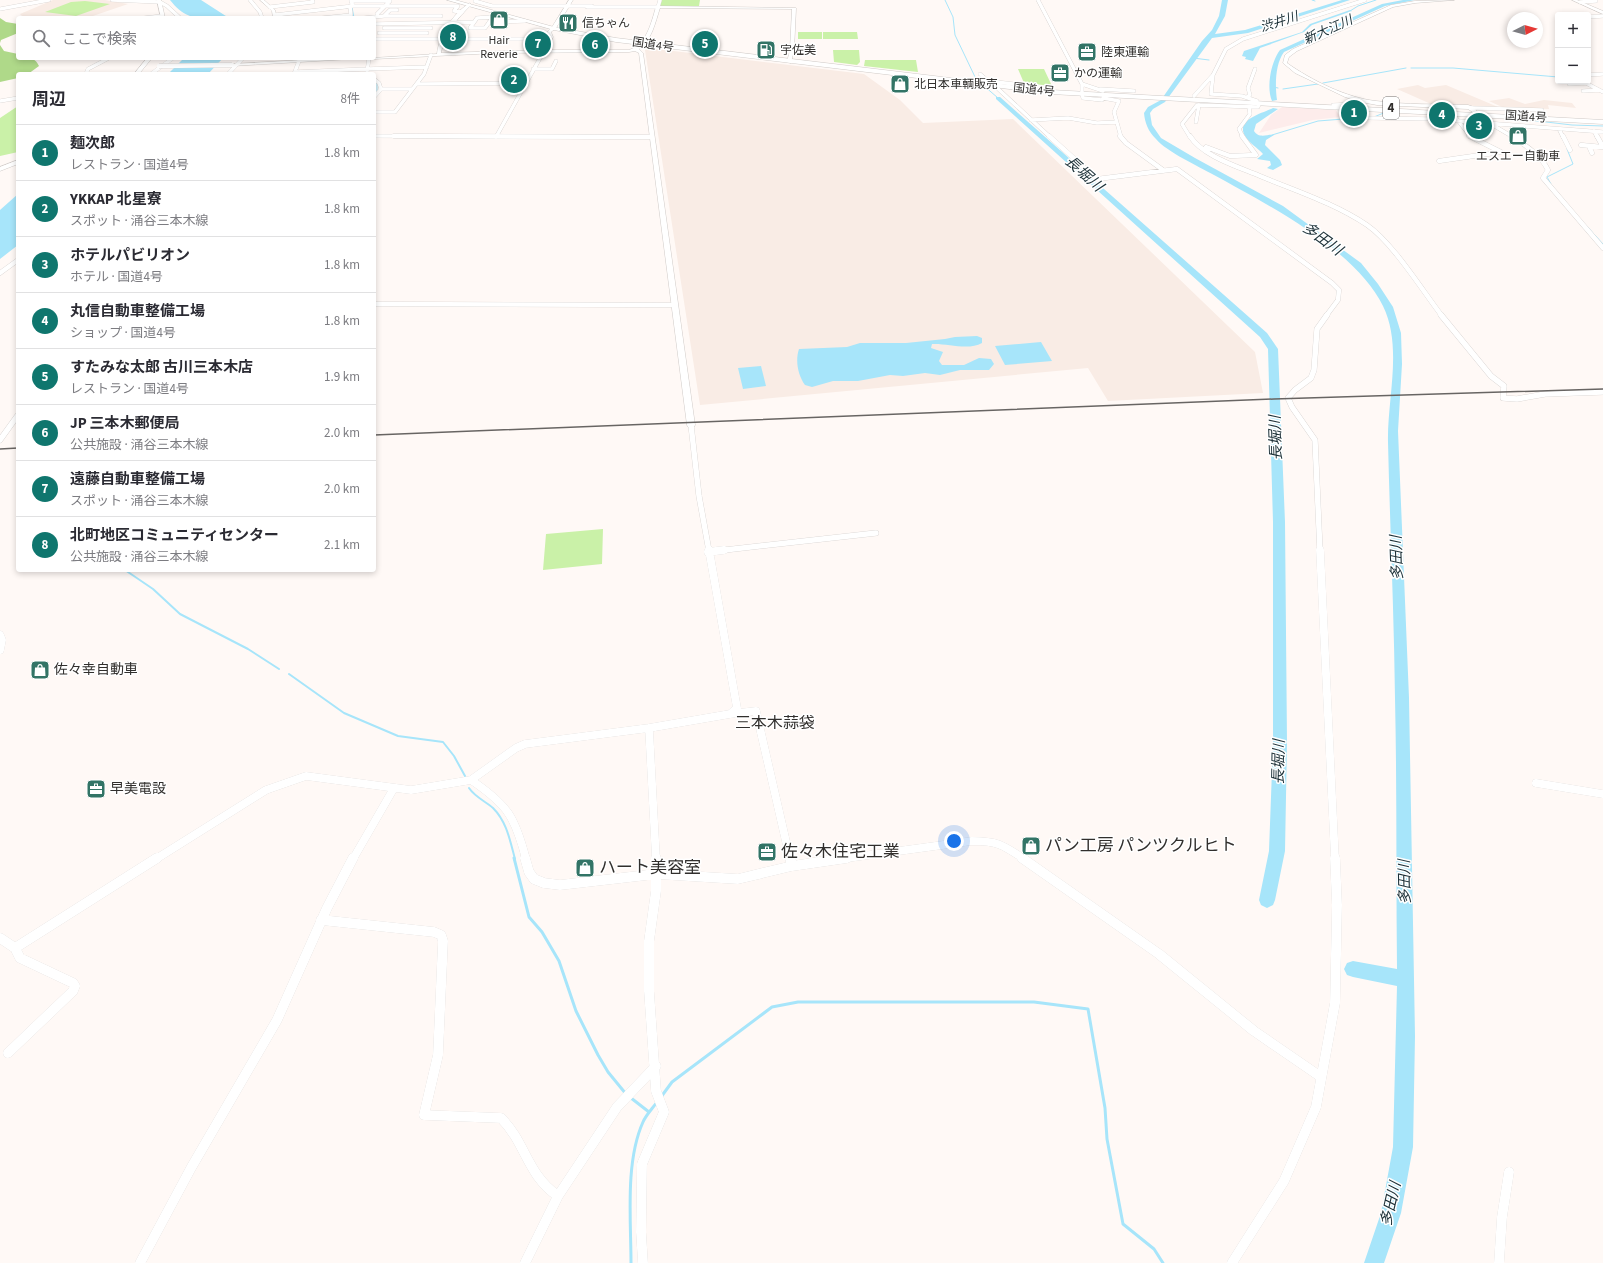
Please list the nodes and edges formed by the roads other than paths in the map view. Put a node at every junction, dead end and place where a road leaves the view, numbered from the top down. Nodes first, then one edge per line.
1 (49, 0) edge
2 (112, 0) edge
3 (250, 0) edge
4 (262, 0) edge
5 (351, 0) edge
6 (390, 0) edge
7 (449, 0) edge
8 (456, 0) edge
9 (476, 0) edge
10 (571, 0) edge
11 (660, 0) edge
12 (1038, 0) edge
13 (1365, 0) edge
14 (1452, 0) edge
15 (1574, 0) edge
16 (133, 1) edge
17 (159, 1) edge
18 (313, 1) edge
19 (1580, 2) junction
20 (1596, 2) dead end
21 (469, 5) junction
22 (268, 6) junction
23 (351, 6) junction
24 (385, 6) junction
25 (421, 6) junction
26 (592, 6) dead end
27 (567, 7) junction
28 (658, 7) junction
29 (0, 9) edge
30 (320, 10) junction
31 (418, 10) junction
32 (314, 11) junction
33 (260, 12) junction
34 (462, 12) junction
35 (1603, 13) edge
36 (377, 14) dead end
37 (163, 16) edge
38 (178, 16) edge
39 (261, 16) edge
40 (275, 16) edge
41 (322, 16) edge
42 (341, 16) edge
43 (384, 16) junction
44 (441, 16) junction
45 (1603, 16) edge
46 (376, 17) edge
47 (1591, 17) edge
48 (525, 21) junction
49 (389, 22) junction
50 (436, 22) junction
51 (454, 22) junction
52 (474, 22) junction
53 (489, 22) junction
54 (376, 24) edge
55 (554, 27) junction
56 (384, 28) junction
57 (379, 33) junction
58 (427, 33) junction
59 (376, 37) edge
60 (376, 39) edge
61 (422, 39) junction
62 (442, 39) junction
63 (550, 39) junction
64 (644, 43) junction
65 (636, 49) junction
66 (544, 51) junction
67 (439, 54) junction
68 (431, 55) junction
69 (376, 58) edge
70 (105, 60) edge
71 (149, 60) edge
72 (169, 60) edge
73 (240, 60) edge
74 (321, 60) edge
75 (369, 60) edge
76 (263, 61) edge
77 (299, 61) junction
78 (556, 61) dead end
79 (789, 61) junction
80 (234, 65) junction
81 (144, 67) junction
82 (427, 67) junction
83 (367, 69) junction
84 (533, 69) junction
85 (1254, 70) dead end
86 (87, 72) edge
87 (138, 72) edge
88 (153, 72) edge
89 (229, 72) edge
90 (295, 72) edge
91 (313, 72) edge
92 (366, 72) edge
93 (980, 74) dead end
94 (1603, 74) edge
95 (1213, 75) junction
96 (1591, 75) edge
97 (376, 81) edge
98 (525, 83) junction
99 (417, 84) junction
100 (994, 84) junction
101 (1082, 84) junction
102 (1588, 84) edge
103 (1023, 85) dead end
104 (381, 89) junction
105 (412, 89) junction
106 (1134, 91) dead end
107 (1583, 91) dead end
108 (1602, 91) edge
109 (1082, 93) junction
110 (376, 95) edge
111 (1590, 95) dead end
112 (1194, 96) dead end
113 (1247, 97) junction
114 (16, 98) edge
115 (1358, 100) junction
116 (0, 101) edge
117 (1258, 102) junction
118 (1200, 105) junction
119 (1333, 105) junction
120 (1249, 108) junction
121 (1542, 110) dead end
122 (376, 112) edge
123 (1477, 114) junction
124 (1453, 115) junction
125 (1369, 118) dead end
126 (1031, 120) junction
127 (1458, 120) junction
128 (1603, 121) edge
129 (1116, 122) junction
130 (1196, 122) dead end
131 (1488, 122) junction
132 (1559, 129) junction
133 (1594, 131) junction
134 (1603, 132) edge
135 (376, 136) edge
136 (496, 137) junction
137 (652, 137) junction
138 (1196, 144) junction
139 (1581, 145) dead end
140 (1589, 146) junction
141 (1603, 147) edge
142 (1570, 150) dead end
143 (1592, 153) dead end
144 (1440, 161) dead end
145 (16, 163) edge
146 (0, 168) edge
147 (1163, 170) junction
148 (1603, 248) edge
149 (16, 261) edge
150 (0, 273) edge
151 (376, 304) edge
152 (675, 305) junction
153 (1603, 392) edge
154 (16, 418) edge
155 (691, 425) joint
156 (0, 440) edge
157 (876, 533) dead end
158 (708, 552) junction
159 (0, 635) edge
160 (0, 650) edge
161 (730, 714) junction
162 (649, 728) junction
163 (471, 780) junction
164 (1536, 783) dead end
165 (394, 788) junction
166 (1603, 794) edge
167 (792, 866) junction
168 (656, 874) junction
169 (322, 920) junction
170 (0, 938) edge
171 (16, 948) junction
172 (8, 1053) dead end
173 (656, 1066) junction
174 (1321, 1077) junction
175 (1508, 1172) dead end
176 (558, 1196) junction
177 (140, 1263) edge
178 (525, 1263) edge
179 (643, 1263) edge
180 (1232, 1263) edge
181 (1499, 1263) edge

1 - 29 street
2 - 16 street
3 - 33 street
4 - 22 street
5 - 6 street
5 - 23 street
6 - 24 street
7 - 21 highway, 国道4号 / 4
8 - 21 highway, 国道4号 / 4
9 - 21 street
9 - 27 street
10 - 27 street
11 - 28 street
12 - 101 street
13 - 95 street
14 - 115 street
15 - 19 street
16 - 17 street
17 - 37 street
17 - 38 street
18 - 22 street
18 - 32 street
19 - 20 street
19 - 35 street
21 - 34 street
21 - 48 highway, 国道4号 / 4
21 - 55 highway, 国道4号 / 4
22 - 33 street
22 - 40 street
23 - 24 street
23 - 30 street
23 - 42 street
24 - 25 street
24 - 36 street
25 - 31 street
25 - 34 street
26 - 27 street
27 - 28 street
27 - 55 street
28 - 64 street
28 - 79 street
30 - 32 street
30 - 41 street
31 - 43 street
31 - 44 street
32 - 40 street
33 - 39 street
34 - 51 street
43 - 44 street
43 - 46 street
44 - 50 street
45 - 47 street
48 - 53 street
48 - 55 highway, 国道4号 / 4
49 - 50 street
49 - 54 street
49 - 56 street
50 - 51 street
51 - 52 street
51 - 62 street
52 - 53 street
52 - 53 street
55 - 63 street
55 - 64 highway, 国道4号 / 4
56 - 57 street
56 - 58 street
57 - 58 street
57 - 59 street
58 - 61 street
60 - 61 street
61 - 62 street
62 - 63 street
62 - 67 street
63 - 66 street
64 - 65 street
64 - 79 highway, 国道4号 / 4
65 - 66 street
65 - 137 street
66 - 67 street
66 - 84 street
67 - 68 street
68 - 69 street
68 - 82 street
70 - 86 street
71 - 81 street
72 - 88 street
73 - 80 street
74 - 77 street
75 - 83 street
76 - 77 street
76 - 80 street
77 - 90 street
78 - 84 street
79 - 100 highway, 国道4号 / 4
80 - 81 street, bridge
80 - 89 street
81 - 87 street
82 - 83 street
82 - 99 street
83 - 91 street
83 - 92 street
84 - 98 street
85 - 113 street
93 - 100 street
94 - 96 street
95 - 112 street
95 - 113 street
97 - 104 street
98 - 99 street
98 - 136 street
99 - 105 street
100 - 103 street
100 - 109 highway, 国道4号 / 4
100 - 126 street
101 - 106 street
101 - 109 street
102 - 108 street
104 - 105 street
104 - 110 street
105 - 122 street
107 - 108 street
108 - 111 street
109 - 117 highway, 国道4号 / 4
109 - 129 street
113 - 117 street
114 - 116 street
115 - 119 street
115 - 123 street
117 - 119 highway, 国道4号 / 4
117 - 120 street
117 - 124 highway, 国道4号 / 4
118 - 120 street
118 - 130 street
118 - 138 street
119 - 123 highway, 国道4号 / 4
120 - 138 street
121 - 123 street
123 - 124 highway, 国道4号 / 4
123 - 128 highway, 国道4号 / 4
123 - 131 street
124 - 127 street
125 - 127 street
126 - 129 street
126 - 147 street
127 - 131 street
127 - 144 street
129 - 147 street
131 - 132 street
131 - 148 street
132 - 133 street
132 - 142 street
133 - 134 street
133 - 141 street
135 - 136 street
136 - 137 street
137 - 152 street
138 - 153 street
139 - 140 street
140 - 141 street
140 - 143 street
145 - 146 street
147 - 174 street
149 - 150 street
151 - 152 street
152 - 155 street
154 - 156 street
155 - 158 street
157 - 158 street
158 - 161 street
159 - 160 street
161 - 162 street
161 - 167 street
162 - 163 street
162 - 168 street
163 - 165 street
163 - 168 street
164 - 166 street
165 - 169 street
165 - 171 street
167 - 168 street
167 - 174 street
168 - 173 street
169 - 176 street
169 - 177 street
170 - 171 street
171 - 172 street
173 - 176 street
173 - 179 street
174 - 180 street
175 - 181 street
176 - 178 street

